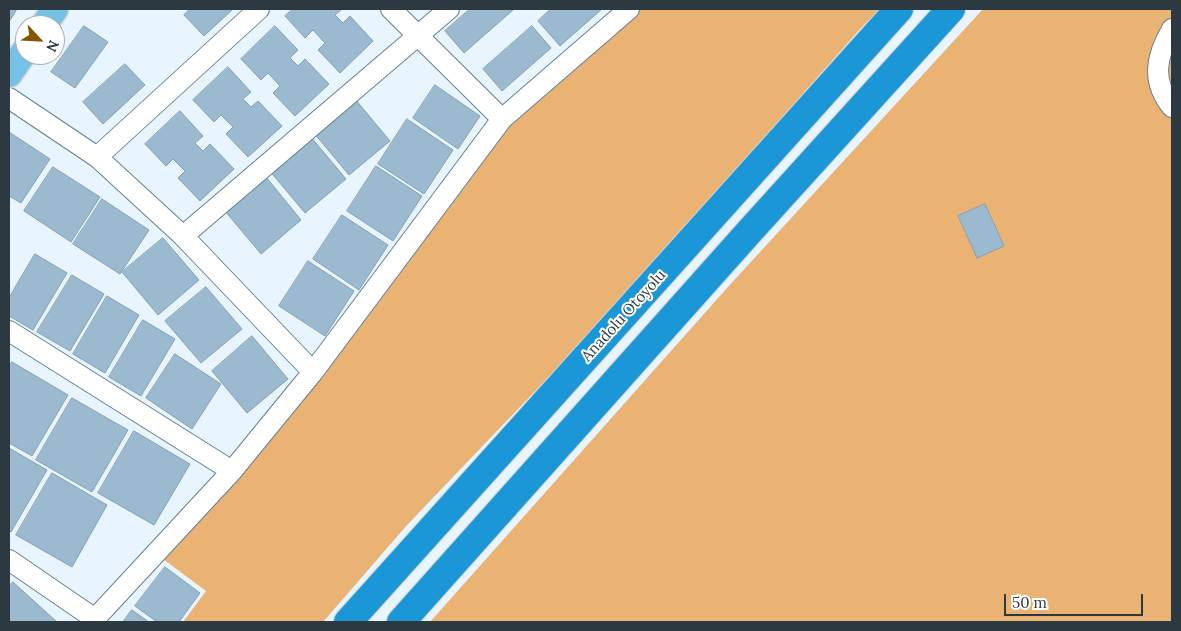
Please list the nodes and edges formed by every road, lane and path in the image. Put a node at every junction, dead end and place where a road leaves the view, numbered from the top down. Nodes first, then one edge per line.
1 (259, 9) edge
2 (391, 9) edge
3 (448, 9) edge
4 (629, 9) edge
5 (900, 9) edge
6 (952, 9) edge
7 (1172, 29) edge
8 (418, 35) junction
9 (9, 98) edge
10 (1172, 107) edge
11 (502, 119) junction
12 (97, 157) junction
13 (183, 236) junction
14 (9, 331) edge
15 (313, 372) junction
16 (232, 471) junction
17 (9, 560) edge
18 (93, 621) edge
19 (348, 622) edge
20 (401, 622) edge

1 - 12 street
2 - 8 street
3 - 8 street
4 - 11 street
5 - 19 highway, Anadolu Otoyolu
6 - 20 highway
7 - 10 street
8 - 11 street
8 - 13 street
9 - 12 street
11 - 15 street
12 - 13 street
13 - 15 street
14 - 16 street
15 - 16 street
16 - 18 street
17 - 18 street

